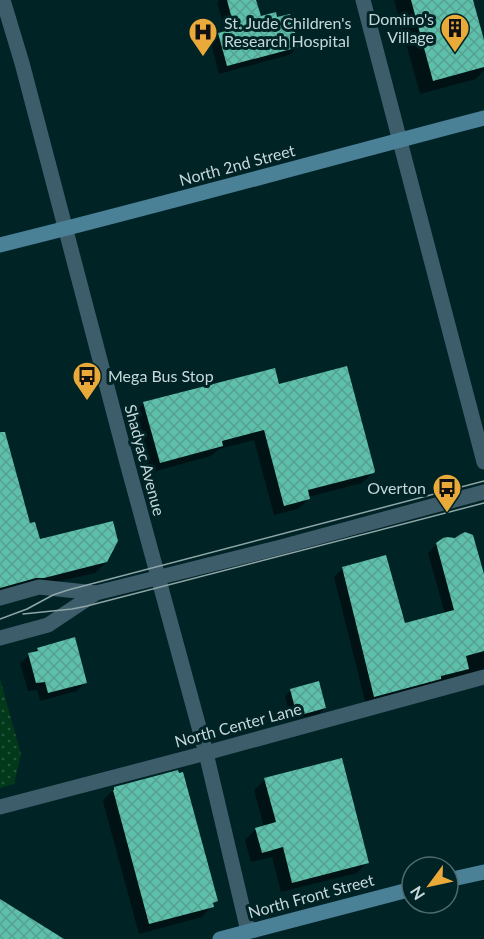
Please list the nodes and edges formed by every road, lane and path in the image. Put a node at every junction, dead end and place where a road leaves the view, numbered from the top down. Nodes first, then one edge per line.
1 (3, 0) edge
2 (363, 0) edge
3 (484, 118) edge
4 (400, 140) junction
5 (66, 229) junction
6 (0, 245) edge
7 (484, 462) edge
8 (484, 492) edge
9 (158, 577) junction
10 (96, 593) junction
11 (0, 598) edge
12 (0, 638) edge
13 (484, 677) edge
14 (206, 753) junction
15 (0, 807) edge
16 (484, 872) edge
17 (460, 877) edge
18 (400, 892) edge
19 (248, 931) junction
20 (220, 939) edge

1 - 5 street, Shadyac Avenue
2 - 4 street
3 - 4 street, North 2nd Street
4 - 5 street, North 2nd Street
4 - 7 street
5 - 6 street, North 2nd Street
5 - 9 street, Shadyac Avenue
8 - 9 street
9 - 10 street
9 - 14 street, Shadyac Avenue
10 - 11 street
10 - 12 street
13 - 14 street, North Center Lane
14 - 15 street, North Center Lane
14 - 19 street, Shadyac Avenue
16 - 17 street
18 - 19 street, North Front Street
19 - 20 street, North Front Street

